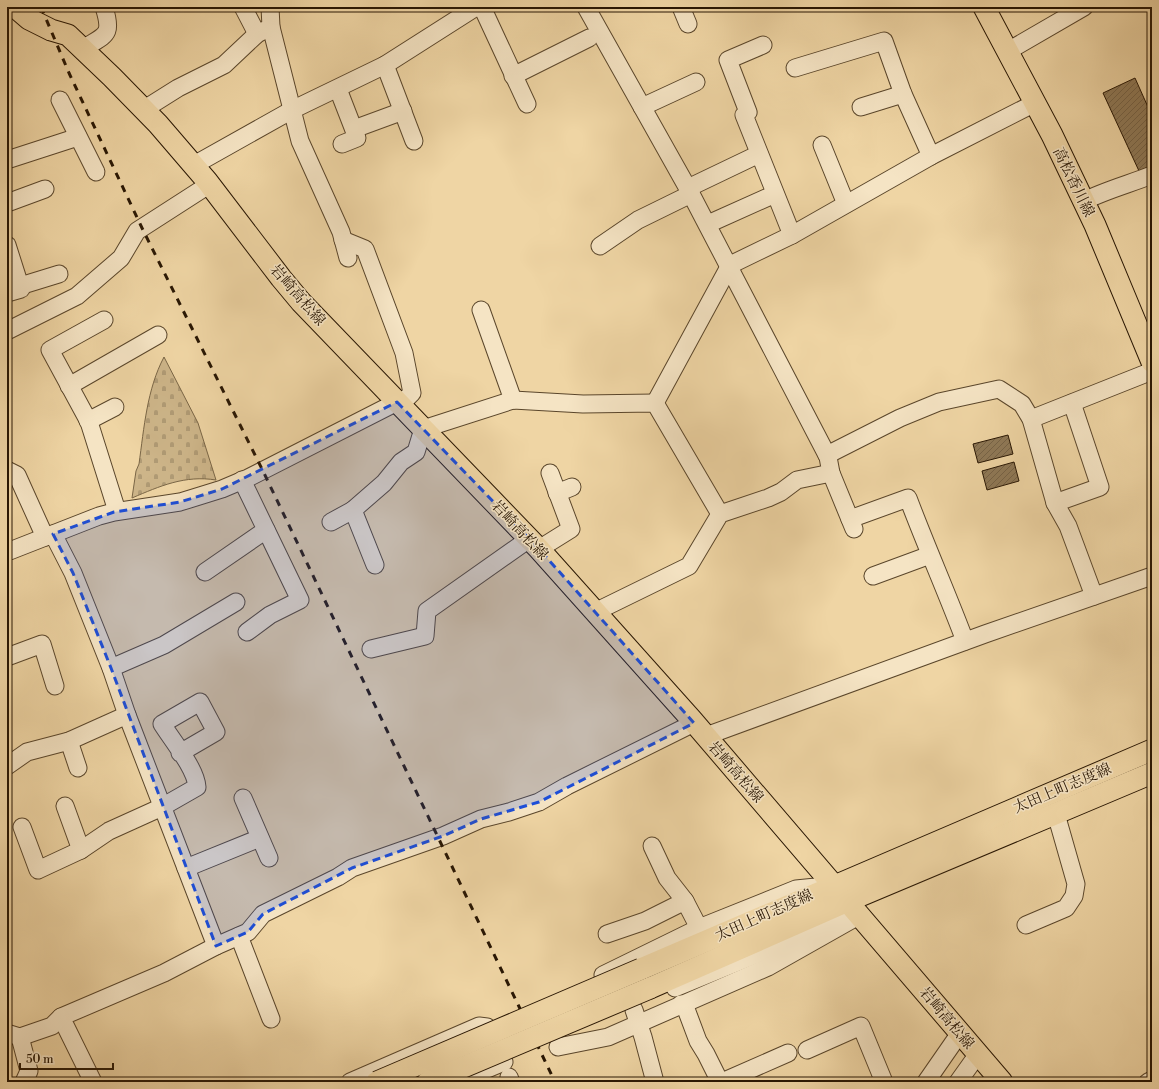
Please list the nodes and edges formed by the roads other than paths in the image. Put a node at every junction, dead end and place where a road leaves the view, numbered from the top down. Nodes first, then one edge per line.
1 (15, 7) edge
2 (104, 7) edge
3 (243, 7) edge
4 (270, 7) edge
5 (476, 7) edge
6 (482, 7) edge
7 (586, 7) edge
8 (681, 7) edge
9 (984, 7) edge
10 (1084, 7) edge
11 (688, 24) dead end
12 (264, 30) junction
13 (589, 38) dead end
14 (763, 45) dead end
15 (84, 49) junction
16 (1008, 50) junction
17 (385, 65) junction
18 (795, 68) dead end
19 (513, 76) junction
20 (696, 82) dead end
21 (338, 89) junction
22 (903, 94) junction
23 (60, 100) dead end
24 (1035, 103) junction
25 (527, 104) dead end
26 (642, 107) junction
27 (861, 108) dead end
28 (144, 110) junction
29 (292, 110) junction
30 (403, 111) junction
31 (354, 129) junction
32 (78, 137) junction
33 (414, 141) dead end
34 (342, 144) dead end
35 (822, 145) dead end
36 (759, 154) junction
37 (931, 156) junction
38 (7, 160) edge
39 (194, 166) junction
40 (96, 172) dead end
41 (1152, 175) edge
42 (210, 184) junction
43 (45, 189) dead end
44 (690, 191) junction
45 (775, 194) junction
46 (1084, 201) junction
47 (7, 202) edge
48 (846, 204) junction
49 (708, 224) junction
50 (792, 236) junction
51 (343, 240) junction
52 (600, 246) dead end
53 (8, 251) edge
54 (348, 258) dead end
55 (730, 265) junction
56 (59, 274) dead end
57 (14, 290) edge
58 (481, 310) dead end
59 (104, 320) dead end
60 (1146, 330) edge
61 (7, 331) edge
62 (158, 335) dead end
63 (1152, 362) edge
64 (1152, 371) edge
65 (69, 386) junction
66 (513, 400) junction
67 (399, 403) junction
68 (655, 403) junction
69 (1072, 403) junction
70 (114, 407) dead end
71 (1031, 419) junction
72 (88, 421) junction
73 (423, 429) junction
74 (827, 454) junction
75 (7, 470) edge
76 (550, 473) dead end
77 (831, 474) junction
78 (242, 480) junction
79 (1055, 504) junction
80 (353, 510) junction
81 (117, 511) junction
82 (720, 514) junction
83 (331, 522) dead end
84 (266, 530) junction
85 (49, 535) junction
86 (534, 544) junction
87 (7, 552) edge
88 (930, 555) junction
89 (375, 565) dead end
90 (205, 572) dead end
91 (873, 576) dead end
92 (1152, 576) edge
93 (1094, 596) junction
94 (236, 602) dead end
95 (595, 612) junction
96 (246, 632) dead end
97 (965, 641) junction
98 (371, 649) dead end
99 (7, 657) edge
100 (111, 668) junction
101 (55, 686) dead end
102 (127, 715) junction
103 (700, 730) junction
104 (69, 741) junction
105 (1152, 750) edge
106 (180, 753) dead end
107 (7, 766) edge
108 (78, 768) dead end
109 (1152, 773) edge
110 (243, 798) dead end
111 (65, 806) dead end
112 (162, 807) junction
113 (1056, 814) junction
114 (22, 827) dead end
115 (260, 838) junction
116 (652, 846) dead end
117 (80, 850) junction
118 (270, 858) dead end
119 (186, 868) junction
120 (834, 885) junction
121 (685, 901) junction
122 (854, 908) junction
123 (1026, 925) dead end
124 (699, 928) junction
125 (607, 934) dead end
126 (239, 936) junction
127 (216, 946) junction
128 (681, 1004) junction
129 (636, 1017) junction
130 (62, 1018) junction
131 (271, 1019) dead end
132 (960, 1033) junction
133 (14, 1035) edge
134 (558, 1047) dead end
135 (807, 1050) dead end
136 (788, 1053) dead end
137 (978, 1054) junction
138 (997, 1080) edge
139 (1152, 1080) edge
140 (24, 1082) edge
141 (93, 1082) edge
142 (350, 1082) edge
143 (377, 1082) edge
144 (428, 1082) edge
145 (456, 1082) edge
146 (655, 1082) edge
147 (721, 1082) edge
148 (884, 1082) edge
149 (926, 1082) edge
150 (958, 1082) edge
151 (1148, 1082) edge

1 - 15 main road, 岩崎高松線
2 - 15 street
3 - 12 street
4 - 12 street
5 - 17 street
6 - 19 street
7 - 26 street
8 - 11 street
9 - 16 main road, 高松香川線
10 - 16 street
12 - 28 street
12 - 29 street
13 - 19 street
14 - 36 street
15 - 28 main road, 岩崎高松線
16 - 24 main road, 高松香川線
17 - 21 street
17 - 30 street
18 - 22 street
19 - 25 street
20 - 26 street
21 - 29 street
21 - 31 street
22 - 27 street
22 - 37 street
23 - 32 street
24 - 37 street
24 - 46 main road, 高松香川線
26 - 44 street
28 - 39 main road, 岩崎高松線
29 - 39 street
29 - 51 street
30 - 31 street
30 - 33 street
31 - 34 street
32 - 38 street
32 - 40 street
35 - 48 street
36 - 44 street
36 - 45 street
37 - 48 street
39 - 42 main road, 岩崎高松線
41 - 46 street
42 - 61 street
42 - 67 main road, 岩崎高松線
43 - 47 street
44 - 49 street
44 - 52 street
45 - 49 street
45 - 50 street
46 - 60 main road, 高松香川線
48 - 50 street
49 - 55 street
50 - 55 street
51 - 54 street
51 - 67 street
53 - 57 street
55 - 68 street
55 - 74 street
56 - 57 street
58 - 66 street
59 - 65 street
60 - 63 main road, 高松香川線
62 - 65 street
64 - 69 street
65 - 72 street
66 - 68 street
66 - 73 street
67 - 73 main road, 岩崎高松線
67 - 78 street
68 - 82 street
69 - 71 street
69 - 79 street
70 - 72 street
71 - 74 street
71 - 79 street
72 - 81 street
73 - 80 street
73 - 86 main road, 岩崎高松線
74 - 77 street
75 - 85 street
76 - 86 street
77 - 82 street
77 - 88 street
78 - 81 street
78 - 84 street
79 - 93 street
80 - 83 street
80 - 89 street
81 - 85 street
82 - 95 street
84 - 90 street
84 - 96 street
85 - 87 street
85 - 100 street
86 - 95 main road, 岩崎高松線
86 - 98 street
88 - 91 street
88 - 97 street
92 - 93 street
93 - 97 street
94 - 100 street
95 - 103 main road, 岩崎高松線
97 - 103 street
99 - 101 street
100 - 102 street
102 - 104 street
102 - 112 street
103 - 120 main road, 岩崎高松線
103 - 126 street
104 - 107 street
104 - 108 street
105 - 120 main road, 太田上町志度線
106 - 112 street
109 - 113 main road, 太田上町志度線
110 - 115 street
111 - 117 street
112 - 117 street
112 - 119 street
113 - 122 main road, 太田上町志度線
113 - 123 street
114 - 117 street
115 - 118 street
115 - 119 street
116 - 121 street
119 - 127 street
120 - 122 main road, 岩崎高松線
120 - 124 street
120 - 143 main road, 太田上町志度線, bridge
121 - 124 street
121 - 125 street
122 - 124 street
122 - 128 street
122 - 132 main road, 岩崎高松線
122 - 144 main road, 太田上町志度線, bridge
126 - 127 street
126 - 131 street
127 - 130 street
128 - 129 street
128 - 147 street
129 - 134 street
129 - 146 street
130 - 133 street
130 - 141 street
132 - 137 main road, 岩崎高松線
132 - 149 street
133 - 140 street
135 - 148 street
136 - 147 street
137 - 138 main road, 岩崎高松線
137 - 150 street
139 - 151 street
142 - 145 street

